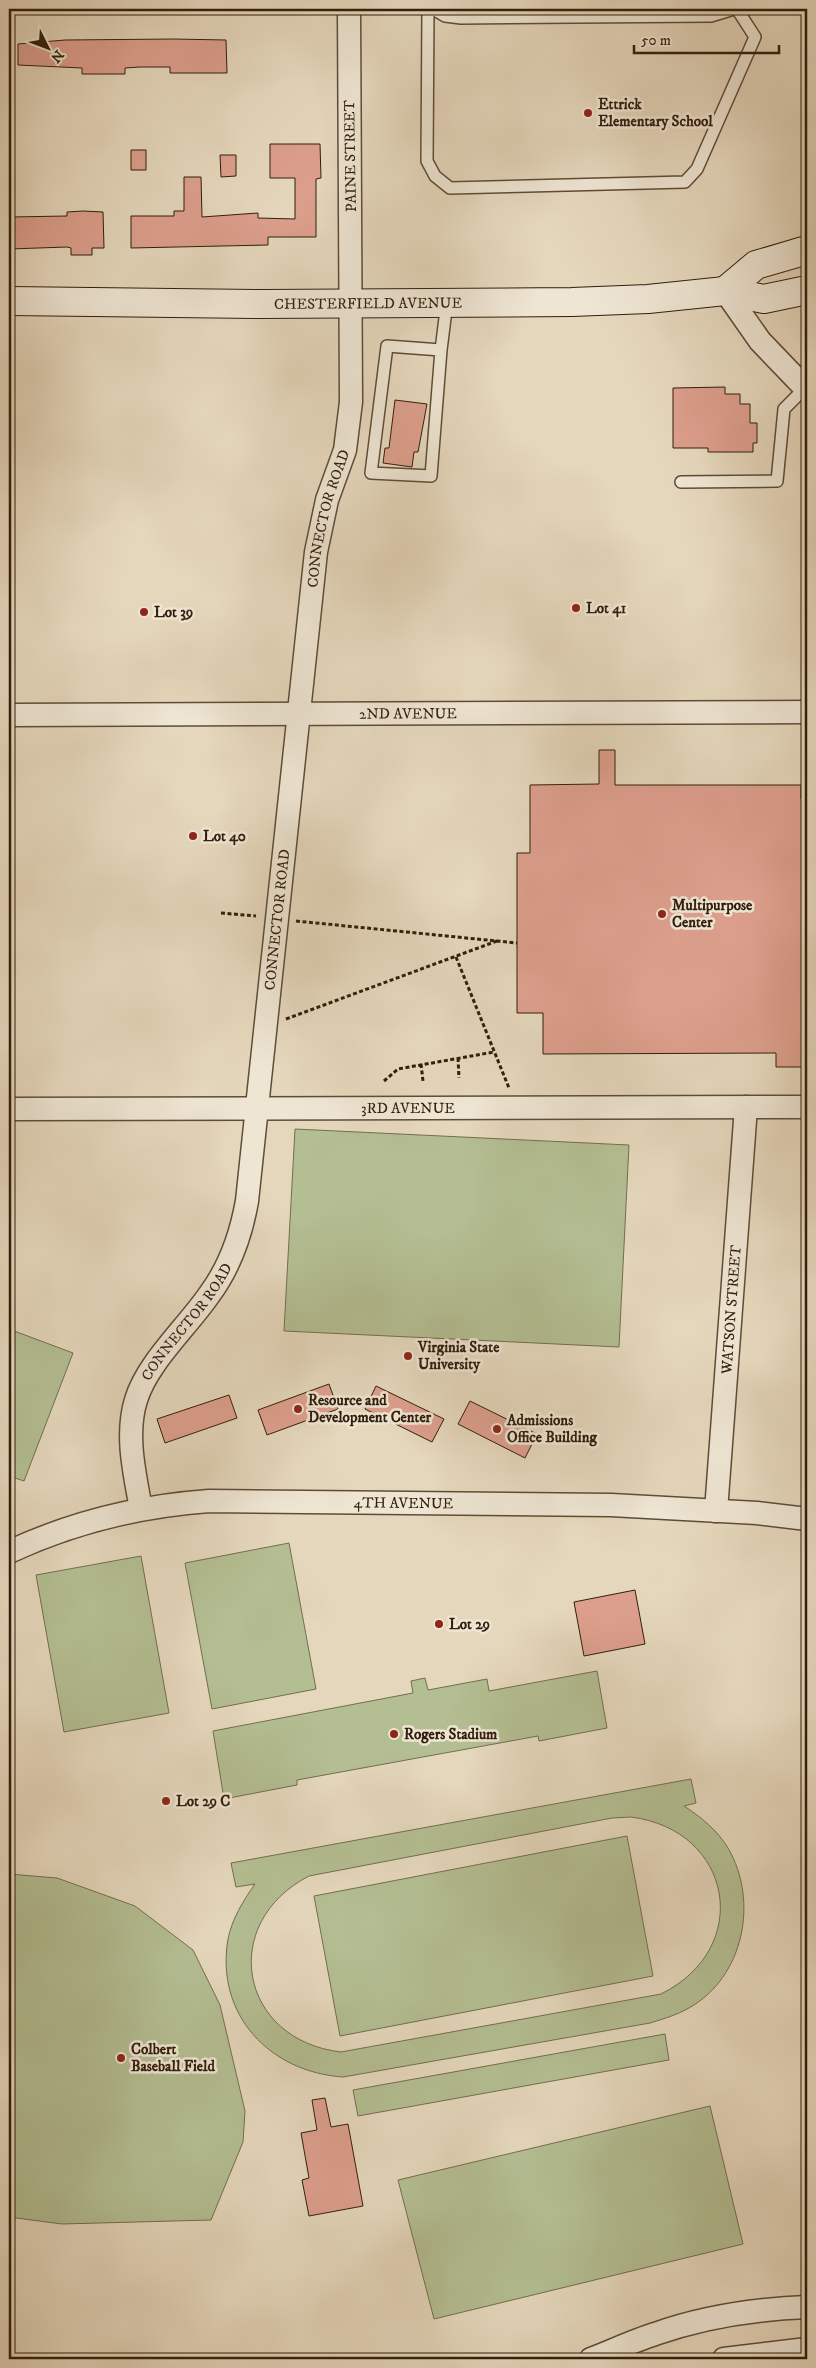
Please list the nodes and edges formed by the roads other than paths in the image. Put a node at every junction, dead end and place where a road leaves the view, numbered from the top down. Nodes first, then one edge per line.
1 (349, 9) edge
2 (428, 9) edge
3 (433, 9) edge
4 (735, 9) edge
5 (807, 250) edge
6 (807, 290) edge
7 (725, 291) junction
8 (9, 301) edge
9 (447, 302) junction
10 (352, 303) junction
11 (441, 350) junction
12 (806, 389) edge
13 (681, 482) dead end
14 (807, 712) edge
15 (299, 714) junction
16 (9, 715) edge
17 (746, 1107) junction
18 (807, 1107) edge
19 (9, 1109) edge
20 (258, 1109) junction
21 (141, 1510) junction
22 (716, 1511) junction
23 (807, 1519) edge
24 (9, 1552) edge
25 (807, 2307) edge
26 (807, 2349) edge
27 (590, 2359) edge
28 (724, 2359) edge

1 - 10 street, PAINE STREET
2 - 4 lane
3 - 4 lane
5 - 7 main road
6 - 7 main road, CHESTERFIELD AVENUE
7 - 9 main road, CHESTERFIELD AVENUE
7 - 12 street
8 - 10 main road, CHESTERFIELD AVENUE
9 - 10 main road, CHESTERFIELD AVENUE
9 - 11 lane
10 - 15 street, CONNECTOR ROAD
11 - 11 lane
12 - 13 lane
14 - 15 street, 2ND AVENUE
15 - 16 street, 2ND AVENUE
15 - 20 street, CONNECTOR ROAD
17 - 18 street, 3RD AVENUE
17 - 20 street, 3RD AVENUE
17 - 22 street, WATSON STREET
19 - 20 street, 3RD AVENUE
20 - 21 street, CONNECTOR ROAD
21 - 22 street, 4TH AVENUE
21 - 24 street, 4TH AVENUE
22 - 23 street, 4TH AVENUE
25 - 27 street
26 - 28 street

